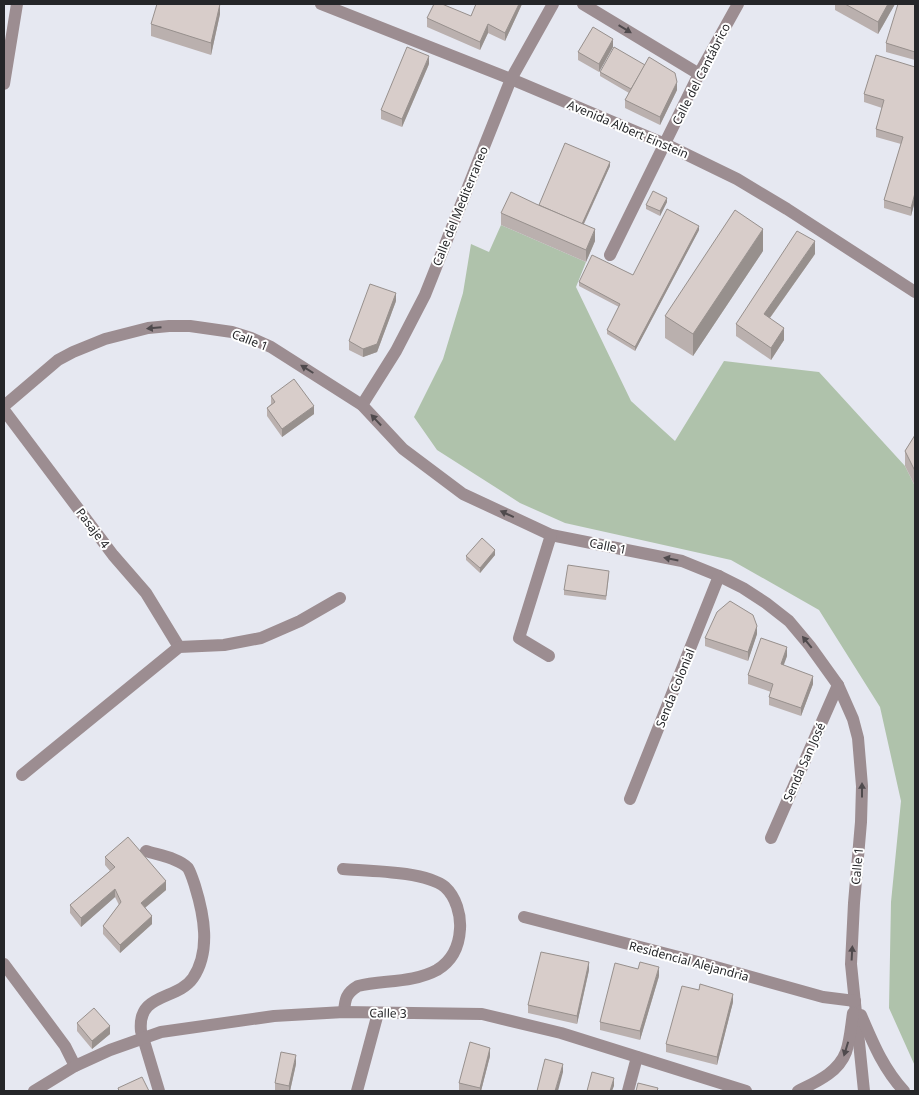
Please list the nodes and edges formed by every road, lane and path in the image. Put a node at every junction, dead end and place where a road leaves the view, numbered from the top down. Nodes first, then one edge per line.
1 (17, 4) edge
2 (321, 4) edge
3 (553, 4) edge
4 (583, 4) edge
5 (738, 4) edge
6 (699, 74) junction
7 (511, 79) junction
8 (4, 84) edge
9 (665, 144) junction
10 (610, 255) dead end
11 (915, 292) edge
12 (362, 405) junction
13 (4, 406) edge
14 (4, 410) edge
15 (551, 535) junction
16 (719, 576) junction
17 (340, 598) dead end
18 (179, 648) junction
19 (549, 656) dead end
20 (838, 685) junction
21 (22, 775) dead end
22 (630, 799) dead end
23 (771, 838) dead end
24 (146, 851) dead end
25 (343, 868) dead end
26 (524, 917) dead end
27 (4, 964) edge
28 (856, 1001) junction
29 (344, 1012) junction
30 (378, 1013) junction
31 (144, 1039) junction
32 (637, 1057) junction
33 (75, 1066) junction
34 (34, 1091) edge
35 (159, 1091) edge
36 (357, 1091) edge
37 (628, 1091) edge
38 (746, 1091) edge
39 (798, 1091) edge
40 (864, 1091) edge
41 (904, 1091) edge

1 - 8 street
2 - 7 street, Avenida Albert Einstein
3 - 7 street, Calle del Mediterraneo
4 -> 6 street
5 - 6 street, Calle del Cantábrico
6 - 9 street, Calle del Cantábrico
7 - 9 street, Avenida Albert Einstein
7 - 12 street, Calle del Mediterraneo
9 - 10 street, Calle del Cantábrico
9 - 11 street, Avenida Albert Einstein
12 -> 13 street, Calle 1
15 -> 12 street, Calle 1
14 - 18 street, Pasaje 4
16 -> 15 street, Calle 1
15 - 19 street
20 -> 16 street, Calle 1
16 - 22 street, Senda Colonial
17 - 18 street
18 - 21 street
20 - 23 street, Senda San José
28 -> 20 street, Calle 1
24 - 31 street
25 - 29 street
26 - 28 street, Residencial Alejandria
27 - 33 street
28 -> 39 street
28 - 40 street, Calle 1
28 - 41 street
29 - 30 street, Calle 3
29 - 31 street, Calle 3
30 - 32 street, Calle 3
30 - 36 street
31 - 33 street, Calle 3
31 - 35 street
32 - 37 street
32 - 38 street, Calle 3
33 - 34 street, Calle 3

